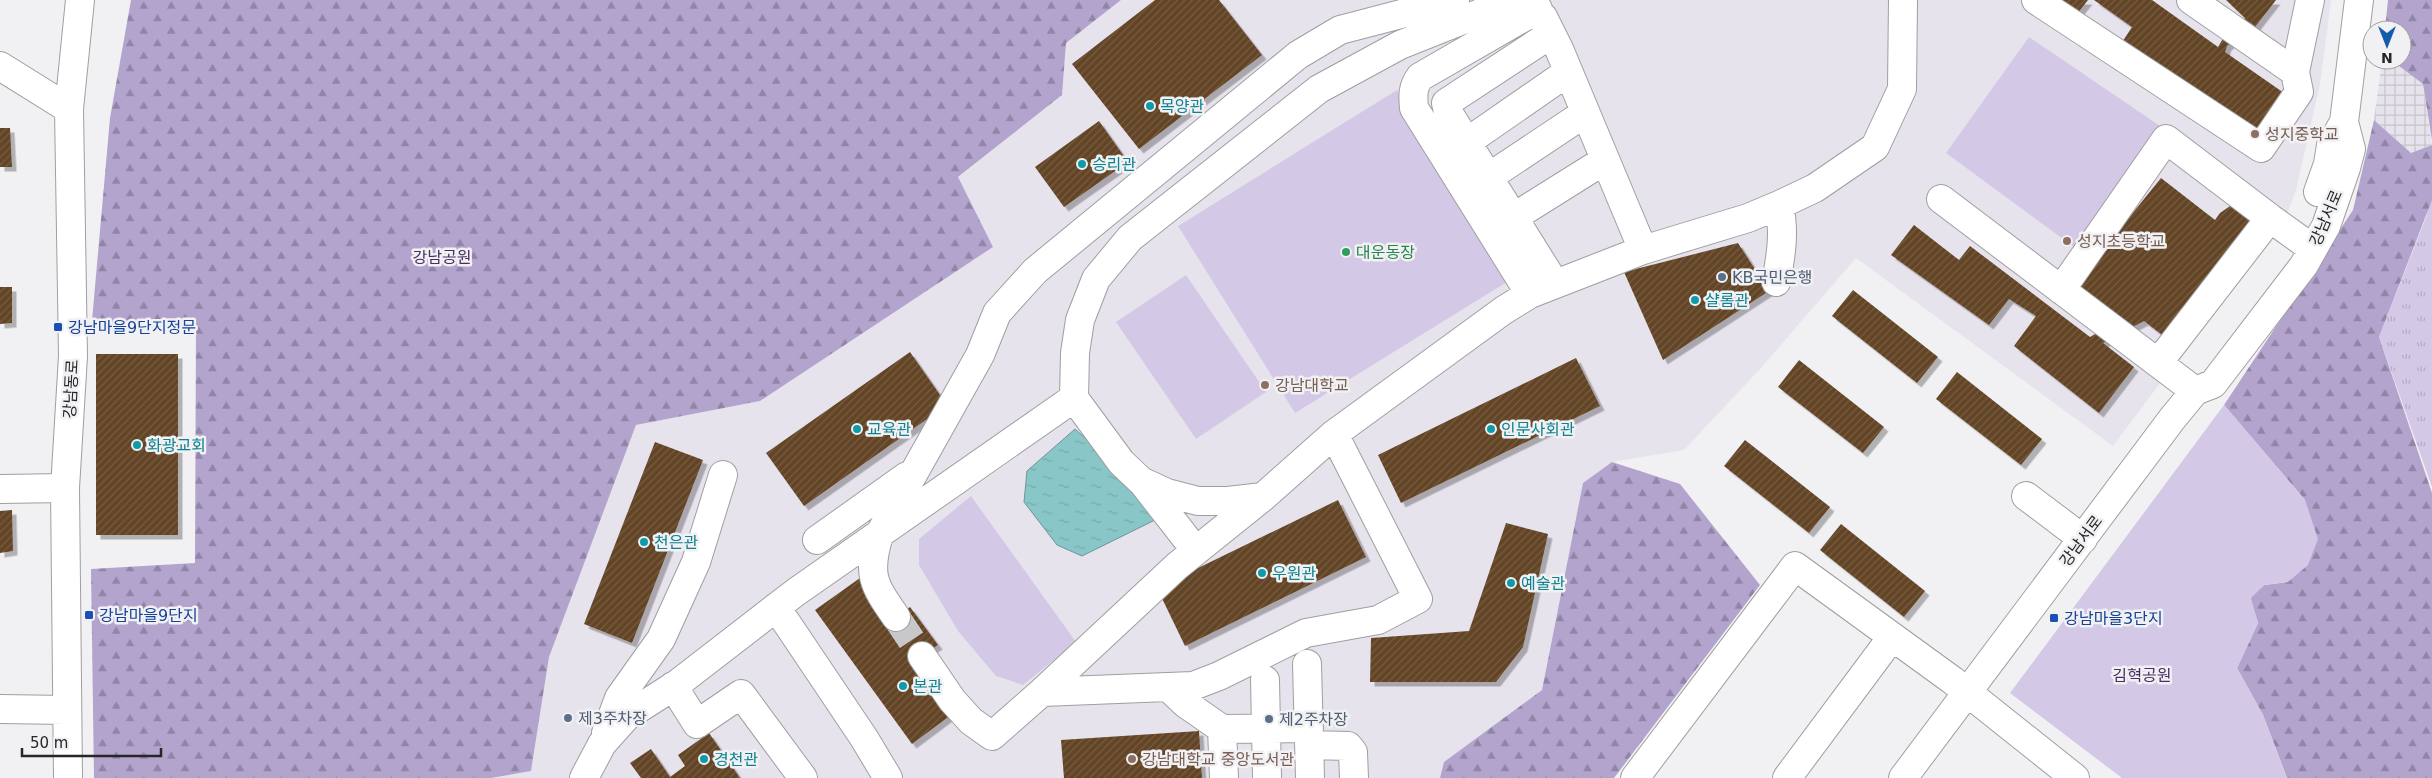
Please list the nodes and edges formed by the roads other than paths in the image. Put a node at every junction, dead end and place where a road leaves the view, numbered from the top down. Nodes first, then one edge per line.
1 (80, 0) edge
2 (1455, 0) edge
3 (1513, 0) edge
4 (1903, 0) edge
5 (2036, 0) edge
6 (2192, 0) edge
7 (2310, 0) edge
8 (2359, 0) edge
9 (1540, 4) edge
10 (1551, 34) junction
11 (0, 66) edge
12 (1568, 72) junction
13 (2295, 72) junction
14 (69, 109) junction
15 (1585, 113) junction
16 (1467, 142) junction
17 (1605, 160) junction
18 (1489, 177) junction
19 (1941, 199) dead end
20 (1779, 206) junction
21 (1514, 217) junction
22 (2270, 218) junction
23 (2306, 244) junction
24 (1643, 250) junction
25 (1776, 282) dead end
26 (1555, 284) junction
27 (2061, 290) junction
28 (1530, 294) junction
29 (2158, 363) junction
30 (2195, 391) junction
31 (1074, 398) junction
32 (1334, 434) junction
33 (913, 473) junction
34 (723, 475) dead end
35 (1142, 481) junction
36 (65, 488) junction
37 (0, 489) edge
38 (2026, 496) dead end
39 (1263, 497) junction
40 (879, 535) junction
41 (2083, 539) junction
42 (817, 540) dead end
43 (1196, 551) junction
44 (776, 607) junction
45 (896, 617) tunnel mouth
46 (1892, 638) junction
47 (922, 656) tunnel mouth
48 (1307, 664) dead end
49 (1265, 680) dead end
50 (673, 686) junction
51 (1168, 687) junction
52 (1042, 692) junction
53 (1968, 692) junction
54 (0, 709) edge
55 (66, 710) junction
56 (1222, 729) junction
57 (1266, 729) junction
58 (1309, 737) junction
59 (602, 744) junction
60 (1645, 774) edge
61 (68, 778) edge
62 (584, 778) edge
63 (804, 778) edge
64 (888, 778) edge
65 (1224, 778) edge
66 (1267, 778) edge
67 (1310, 778) edge
68 (1354, 778) edge
69 (1787, 778) edge
70 (1903, 778) edge
71 (2076, 778) edge

1 - 14 street, 강남동로
2 - 33 street
3 - 31 street
4 - 20 street
5 - 13 street
6 - 13 street
7 - 13 street
8 - 23 street, 강남서로
9 - 10 street
9 - 28 street
10 - 12 street
10 - 16 street
11 - 14 street
12 - 15 street
12 - 16 street
14 - 36 street, 강남동로
15 - 17 street
15 - 18 street
16 - 18 street
17 - 21 street
17 - 24 street
18 - 21 street
19 - 27 street
20 - 24 street
20 - 25 street
21 - 26 street
22 - 23 street
22 - 27 street
22 - 29 street
23 - 30 street, 강남서로
24 - 26 street
26 - 28 street
27 - 29 street
28 - 32 street
29 - 30 street
30 - 41 street, 강남서로
31 - 35 street
31 - 40 street
32 - 39 street
32 - 51 street
33 - 40 street
33 - 42 street
34 - 59 street
35 - 39 street
35 - 43 street
36 - 37 street
36 - 55 street, 강남동로
38 - 41 street
39 - 43 street
40 - 44 street
40 - 45 street
41 - 53 street, 강남서로
43 - 52 street
44 - 50 street
44 - 64 street
46 - 53 street
46 - 60 street
46 - 69 street
47 - 52 street
48 - 58 street
49 - 57 street
50 - 59 street
50 - 63 street
51 - 52 street
51 - 56 street
53 - 70 street, 강남서로
53 - 71 street
54 - 55 street
55 - 61 street, 강남동로
56 - 57 street
56 - 65 street
57 - 58 street
57 - 66 street
58 - 67 street
58 - 68 street
59 - 62 street

